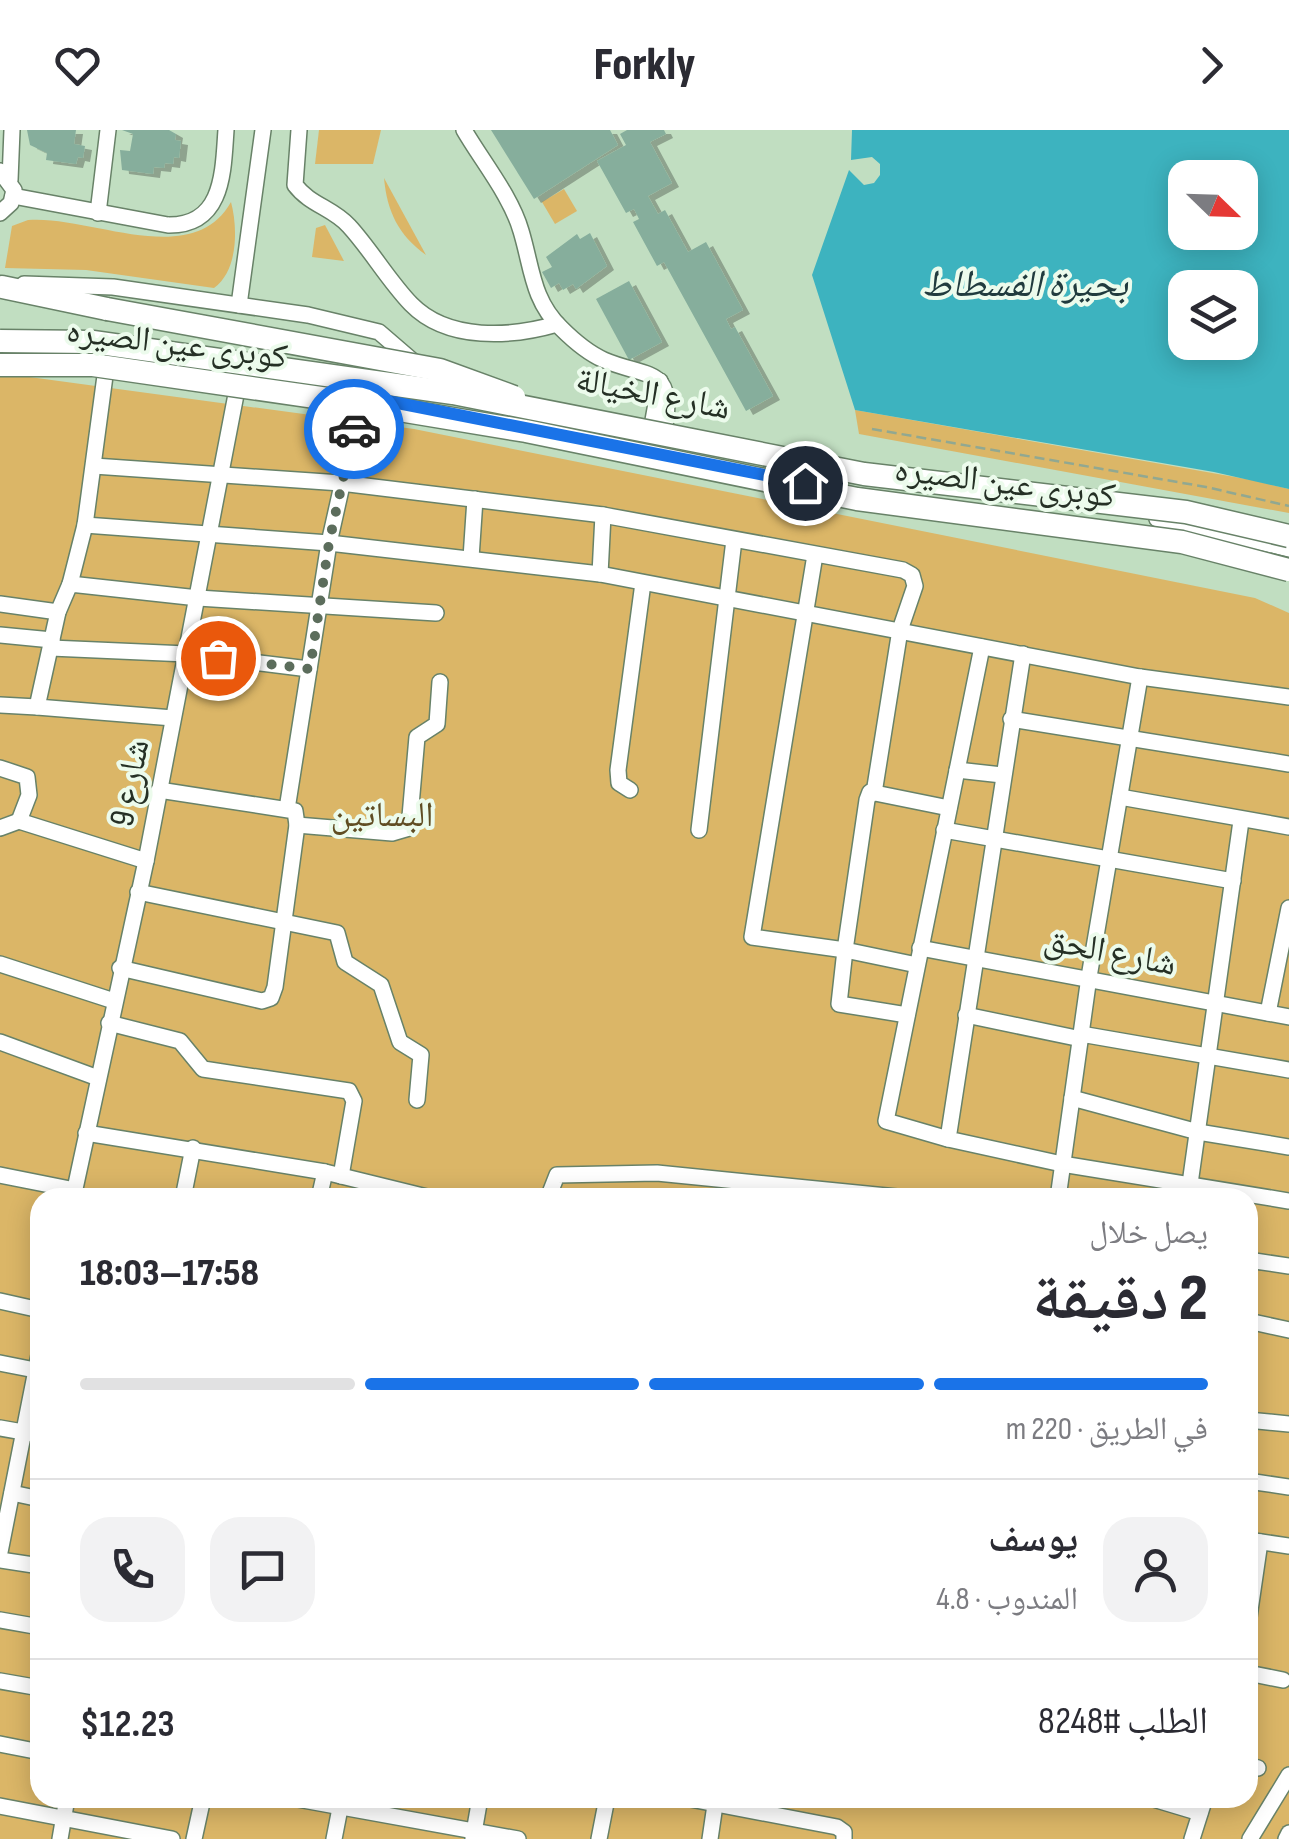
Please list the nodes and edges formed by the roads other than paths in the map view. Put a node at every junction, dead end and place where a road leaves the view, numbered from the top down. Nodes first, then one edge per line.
1 (12, 130) edge
2 (108, 130) edge
3 (226, 130) edge
4 (263, 130) edge
5 (299, 130) edge
6 (464, 130) edge
7 (8, 182) edge
8 (98, 212) junction
9 (0, 214) edge
10 (1, 286) edge
11 (239, 305) junction
12 (557, 324) junction
13 (0, 338) edge
14 (107, 360) junction
15 (0, 362) edge
16 (240, 379) junction
17 (432, 380) junction
18 (362, 396) junction
19 (529, 407) junction
20 (659, 425) junction
21 (647, 451) junction
22 (94, 466) junction
23 (222, 473) junction
24 (341, 483) junction
25 (475, 498) junction
26 (604, 515) junction
27 (85, 525) junction
28 (210, 533) junction
29 (1289, 536) edge
30 (734, 540) junction
31 (329, 543) junction
32 (1289, 549) edge
33 (815, 555) junction
34 (472, 558) junction
35 (600, 574) junction
36 (1289, 574) edge
37 (643, 583) junction
38 (70, 584) junction
39 (198, 598) junction
40 (724, 598) junction
41 (320, 603) junction
42 (0, 604) edge
43 (58, 612) junction
44 (436, 613) dead end
45 (805, 615) junction
46 (900, 630) junction
47 (0, 635) edge
48 (52, 644) junction
49 (982, 646) junction
50 (188, 654) junction
51 (1023, 654) junction
52 (310, 669) junction
53 (1140, 677) junction
54 (440, 682) dead end
55 (1289, 697) edge
56 (0, 705) edge
57 (37, 707) junction
58 (174, 718) junction
59 (1012, 719) junction
60 (1130, 740) junction
61 (1289, 764) edge
62 (0, 768) edge
63 (957, 770) junction
64 (1002, 775) junction
65 (159, 790) junction
66 (630, 790) dead end
67 (874, 793) junction
68 (1120, 798) junction
69 (286, 808) junction
70 (949, 808) junction
71 (19, 821) junction
72 (1241, 822) junction
73 (298, 825) junction
74 (1289, 827) edge
75 (0, 828) edge
76 (699, 830) dead end
77 (944, 830) junction
78 (992, 837) junction
79 (1110, 858) junction
80 (146, 861) junction
81 (1233, 881) junction
82 (138, 892) junction
83 (1289, 908) edge
84 (285, 922) junction
85 (845, 950) junction
86 (919, 957) junction
87 (974, 958) junction
88 (0, 964) edge
89 (120, 968) junction
90 (1089, 977) junction
91 (114, 1001) junction
92 (1217, 1003) junction
93 (1268, 1013) junction
94 (907, 1015) junction
95 (966, 1015) junction
96 (1289, 1017) edge
97 (109, 1022) junction
98 (1081, 1036) junction
99 (0, 1042) edge
100 (1210, 1056) junction
101 (1289, 1070) edge
102 (98, 1078) junction
103 (1072, 1098) junction
104 (418, 1100) dead end
105 (86, 1132) junction
106 (1198, 1132) junction
107 (948, 1138) junction
108 (1289, 1147) edge
109 (194, 1148) junction
110 (1062, 1164) junction
111 (333, 1174) junction
112 (0, 1175) edge
113 (51, 1188) edge
114 (75, 1188) edge
115 (185, 1188) edge
116 (325, 1188) edge
117 (390, 1188) edge
118 (552, 1188) edge
119 (756, 1188) edge
120 (1059, 1188) edge
121 (1171, 1188) edge
122 (1190, 1188) edge
123 (1258, 1198) edge
124 (1289, 1201) edge
125 (1258, 1261) edge
126 (1289, 1266) edge
127 (0, 1302) edge
128 (30, 1308) edge
129 (1258, 1323) edge
130 (1289, 1330) edge
131 (0, 1364) edge
132 (30, 1370) edge
133 (1258, 1421) edge
134 (1289, 1424) edge
135 (0, 1428) edge
136 (30, 1434) edge
137 (30, 1440) edge
138 (1258, 1482) edge
139 (1289, 1487) edge
140 (12, 1494) junction
141 (30, 1497) edge
142 (1258, 1542) edge
143 (1289, 1546) edge
144 (0, 1556) edge
145 (30, 1564) edge
146 (0, 1620) edge
147 (30, 1625) edge
148 (1258, 1675) edge
149 (1283, 1680) dead end
150 (0, 1681) edge
151 (30, 1686) edge
152 (0, 1744) edge
153 (30, 1750) edge
154 (1289, 1775) edge
155 (0, 1806) edge
156 (66, 1808) edge
157 (200, 1808) edge
158 (340, 1808) edge
159 (365, 1808) edge
160 (478, 1808) edge
161 (605, 1808) edge
162 (715, 1808) edge
163 (752, 1808) edge
164 (1202, 1808) edge
165 (64, 1819) junction
166 (473, 1835) edge
167 (60, 1839) edge
168 (172, 1839) edge
169 (194, 1839) edge
170 (334, 1839) edge
171 (518, 1839) edge
172 (599, 1839) edge
173 (710, 1839) edge
174 (844, 1839) edge
175 (1192, 1839) edge
176 (1250, 1839) edge

1 - 7 street
2 - 8 street
3 - 8 street
4 - 11 street
5 - 12 street
6 - 12 street
7 - 8 street
7 - 9 street
10 - 11 street
10 - 19 highway, bridge
11 - 17 street
12 - 20 street
13 - 17 street, شارع الخيالة
13 - 19 highway, كوبرى عين الصيره, bridge
14 - 15 street, شارع الخيالة
14 - 16 street, شارع الخيالة
14 - 22 street
15 - 36 highway, كوبرى عين الصيره, bridge
16 - 18 street, شارع الخيالة
16 - 23 street, شارع 9
17 - 20 street, شارع الخيالة
18 - 21 street, شارع الخيالة
18 - 24 street
19 - 29 highway, كوبرى عين الصيره, bridge
20 - 21 street
20 - 32 street, شارع الخيالة
21 - 36 street, شارع الخيالة
22 - 23 street
22 - 27 street
23 - 24 street
23 - 28 street, شارع 9
24 - 25 street
24 - 31 street
25 - 26 street
25 - 34 street
26 - 30 street
26 - 35 street
27 - 28 street
27 - 38 street
28 - 31 street
28 - 39 street, شارع 9
30 - 33 street
30 - 40 street
31 - 34 street
31 - 41 street
33 - 45 street
33 - 46 street
34 - 35 street
35 - 37 street
37 - 40 street
37 - 66 street
38 - 39 street
38 - 43 street
39 - 41 street
39 - 50 street, شارع 9
40 - 45 street
40 - 76 street
41 - 44 street
41 - 52 street
42 - 43 street
43 - 48 street
45 - 46 street
45 - 85 street, شارع الحق
46 - 49 street
46 - 67 street
47 - 48 street
48 - 50 street
48 - 57 street
49 - 51 street
49 - 63 street
50 - 52 street
50 - 58 street, شارع 9
51 - 53 street
51 - 59 street
52 - 69 street
53 - 55 street
53 - 60 street
54 - 73 street
56 - 57 street
57 - 58 street
58 - 65 street, شارع 9
59 - 60 street
59 - 64 street
60 - 61 street
60 - 68 street
62 - 71 street
63 - 64 street
63 - 70 street
64 - 78 street
65 - 69 street
65 - 80 street, شارع 9
67 - 70 street
67 - 85 street
68 - 72 street
68 - 79 street
69 - 73 street
70 - 77 street
71 - 75 street
71 - 80 street
72 - 74 street
72 - 81 street
73 - 84 street
77 - 78 street
77 - 86 street
78 - 79 street
78 - 87 street
79 - 81 street
79 - 90 street
80 - 82 street, شارع 9
81 - 92 street
82 - 84 street
82 - 89 street, شارع 9
83 - 93 street
84 - 89 street
84 - 104 street
85 - 86 street, شارع الحق
85 - 94 street
86 - 87 street, شارع الحق
86 - 94 street
87 - 90 street, شارع الحق
87 - 95 street
88 - 91 street
89 - 91 street, شارع 9
90 - 92 street, شارع الحق
90 - 98 street
91 - 97 street, شارع 9
92 - 93 street, شارع الحق
92 - 100 street
93 - 96 street, شارع الحق
94 - 107 street
95 - 98 street
95 - 107 street
97 - 102 street, شارع 9
97 - 111 street
98 - 100 street
98 - 103 street
99 - 102 street
100 - 101 street
100 - 106 street
102 - 105 street, شارع 9
103 - 106 street
103 - 110 street
105 - 109 street
105 - 114 street, شارع 9
106 - 108 street
106 - 122 street
107 - 110 street
109 - 111 street
109 - 115 street
110 - 120 street
110 - 121 street
111 - 116 street
111 - 117 street
112 - 113 street
118 - 119 street
123 - 124 street
125 - 126 street
127 - 128 street
129 - 130 street
131 - 132 street
133 - 134 street
135 - 136 street
137 - 140 street
138 - 139 street
140 - 141 street
140 - 144 street
142 - 143 street
144 - 145 street
146 - 147 street
148 - 149 street
150 - 151 street
152 - 153 street
154 - 176 street
155 - 165 street
156 - 165 street
157 - 169 street
158 - 170 street
159 - 166 street
160 - 166 street
161 - 172 street
162 - 173 street
163 - 174 street
164 - 175 street
165 - 167 street
165 - 168 street
166 - 171 street

